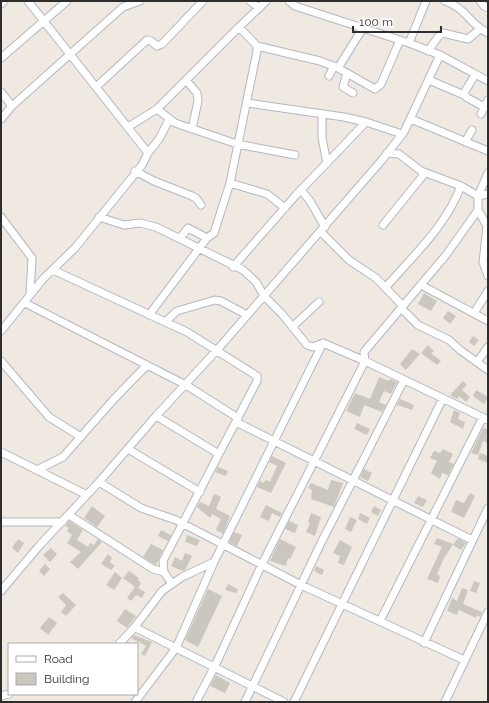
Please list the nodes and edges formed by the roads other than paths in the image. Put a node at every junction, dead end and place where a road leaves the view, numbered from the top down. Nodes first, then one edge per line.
1 (4, 1) edge
2 (28, 1) edge
3 (67, 1) edge
4 (140, 1) edge
5 (203, 1) edge
6 (250, 1) edge
7 (266, 1) edge
8 (304, 1) edge
9 (426, 1) edge
10 (445, 1) edge
11 (480, 1) edge
12 (292, 3) edge
13 (1, 4) edge
14 (259, 8) junction
15 (488, 8) edge
16 (44, 21) junction
17 (239, 27) junction
18 (363, 28) junction
19 (480, 29) junction
20 (488, 33) edge
21 (400, 40) junction
22 (409, 43) junction
23 (257, 46) junction
24 (428, 51) junction
25 (70, 53) junction
26 (440, 55) junction
27 (1, 58) edge
28 (336, 67) junction
29 (347, 74) junction
30 (475, 75) junction
31 (328, 76) dead end
32 (186, 80) junction
33 (429, 80) junction
34 (488, 81) edge
35 (96, 86) junction
36 (1, 92) edge
37 (353, 93) dead end
38 (464, 95) junction
39 (488, 100) edge
40 (247, 103) junction
41 (12, 106) junction
42 (157, 109) junction
43 (322, 114) junction
44 (1, 119) edge
45 (410, 119) junction
46 (169, 120) junction
47 (366, 122) junction
48 (128, 127) junction
49 (192, 129) junction
50 (472, 130) dead end
51 (402, 134) junction
52 (465, 142) junction
53 (237, 144) junction
54 (488, 152) edge
55 (148, 153) junction
56 (387, 153) junction
57 (295, 155) dead end
58 (327, 163) junction
59 (135, 171) junction
60 (425, 173) junction
61 (488, 173) edge
62 (230, 183) junction
63 (461, 186) junction
64 (301, 190) junction
65 (488, 194) edge
66 (478, 196) junction
67 (201, 205) dead end
68 (285, 208) junction
69 (478, 210) junction
70 (1, 217) edge
71 (99, 217) junction
72 (383, 225) dead end
73 (488, 226) edge
74 (323, 229) junction
75 (180, 238) junction
76 (207, 238) junction
77 (200, 250) junction
78 (233, 267) junction
79 (53, 270) junction
80 (488, 276) edge
81 (421, 285) junction
82 (385, 288) junction
83 (488, 291) edge
84 (30, 294) junction
85 (264, 296) junction
86 (319, 302) dead end
87 (25, 303) junction
88 (402, 307) junction
89 (474, 313) junction
90 (149, 314) junction
91 (247, 316) junction
92 (488, 321) edge
93 (165, 322) junction
94 (292, 327) junction
95 (1, 331) edge
96 (323, 344) junction
97 (488, 347) edge
98 (216, 350) junction
99 (1, 361) edge
100 (365, 361) junction
101 (478, 362) junction
102 (148, 365) junction
103 (488, 370) edge
104 (404, 380) junction
105 (186, 385) junction
106 (443, 398) junction
107 (156, 416) junction
108 (485, 418) edge
109 (237, 420) junction
110 (81, 437) junction
111 (275, 442) junction
112 (128, 449) junction
113 (1, 452) edge
114 (219, 454) junction
115 (314, 461) junction
116 (37, 470) junction
117 (353, 481) junction
118 (99, 482) junction
119 (200, 492) junction
120 (87, 495) junction
121 (393, 501) junction
122 (488, 508) edge
123 (69, 515) junction
124 (432, 520) junction
125 (1, 522) edge
126 (62, 522) junction
127 (183, 525) junction
128 (472, 540) junction
129 (224, 545) junction
130 (214, 562) junction
131 (262, 564) junction
132 (164, 572) junction
133 (172, 584) junction
134 (301, 586) junction
135 (1, 591) edge
136 (342, 604) junction
137 (488, 612) edge
138 (380, 621) junction
139 (488, 627) edge
140 (134, 628) junction
141 (480, 629) junction
142 (120, 643) edge
143 (424, 643) junction
144 (176, 648) junction
145 (464, 660) junction
146 (215, 666) junction
147 (253, 686) junction
148 (135, 702) edge
149 (196, 702) edge
150 (245, 702) edge
151 (284, 702) edge
152 (294, 702) edge
153 (445, 702) edge

1 - 13 street
2 - 16 street
3 - 16 street
4 - 25 street
5 - 35 street
6 - 14 street
7 - 14 street
8 - 12 street
9 - 22 street
10 - 19 street
11 - 15 street
12 - 18 street
14 - 17 street
16 - 25 street
16 - 27 street
17 - 23 street
17 - 32 street
18 - 21 street
18 - 28 street
19 - 20 street
19 - 24 street
21 - 22 street
21 - 29 street
22 - 24 street
23 - 28 street
23 - 40 street
24 - 26 street
25 - 35 street
25 - 41 street
26 - 30 street
26 - 33 street
28 - 29 street
28 - 31 street
29 - 37 street
30 - 34 street
30 - 38 street
32 - 42 street
32 - 49 street
33 - 38 street
33 - 45 street
35 - 48 street
36 - 41 street
38 - 39 street
40 - 43 street
40 - 53 street
41 - 44 street
42 - 46 street
42 - 48 street
43 - 47 street
43 - 58 street
45 - 51 street
45 - 52 street
46 - 49 street
46 - 55 street
47 - 51 street
47 - 58 street
48 - 55 street
49 - 53 street
50 - 52 street
51 - 56 street
52 - 54 street
53 - 57 street
53 - 62 street
55 - 59 street
56 - 60 street
56 - 74 street
58 - 64 street
59 - 67 street
59 - 71 street
60 - 63 street
60 - 72 street
61 - 66 street
62 - 68 street
62 - 76 street
63 - 66 street
63 - 82 street
64 - 68 street
64 - 74 street
65 - 66 street
66 - 69 street
68 - 78 street
69 - 73 street
69 - 81 street
70 - 84 street
71 - 75 street
71 - 79 street
73 - 80 street
74 - 82 street
74 - 85 street
75 - 76 street
75 - 77 street
76 - 77 street
77 - 78 street
77 - 90 street
78 - 85 street
79 - 84 street
79 - 90 street
81 - 88 street
81 - 89 street
82 - 88 street
83 - 89 street
84 - 87 street
85 - 91 street
85 - 94 street
86 - 94 street
87 - 95 street
87 - 102 street
88 - 100 street
88 - 101 street
89 - 92 street
90 - 93 street
91 - 93 street
91 - 98 street
93 - 98 street
94 - 96 street
96 - 100 street
96 - 111 street
97 - 101 street
98 - 105 street
98 - 109 street
99 - 110 street
100 - 104 street
100 - 115 street
101 - 103 street
102 - 105 street
102 - 110 street
104 - 106 street
104 - 117 street
105 - 107 street
105 - 109 street
106 - 108 street
106 - 121 street
107 - 112 street
107 - 114 street
108 - 124 street
109 - 111 street
109 - 114 street
110 - 116 street
111 - 115 street
111 - 129 street
112 - 118 street
112 - 119 street
113 - 116 street
114 - 119 street
115 - 117 street
115 - 131 street
116 - 120 street
117 - 121 street
117 - 134 street
118 - 120 street
118 - 127 street
119 - 127 street
120 - 123 street
121 - 124 street
121 - 136 street
122 - 128 street
123 - 126 street
123 - 132 street
124 - 128 street
124 - 138 street
125 - 126 street
126 - 135 street
127 - 129 street
127 - 132 street
128 - 143 street
129 - 130 street
129 - 131 street
130 - 133 street
130 - 144 street
131 - 134 street
131 - 146 street
132 - 133 street
133 - 140 street
134 - 136 street
134 - 147 street
136 - 138 street
136 - 152 street
137 - 141 street
138 - 143 street
139 - 141 street
140 - 142 street
140 - 144 street
141 - 145 street
143 - 145 street
144 - 146 street
144 - 148 street
145 - 153 street
146 - 147 street
146 - 149 street
147 - 150 street
147 - 151 street

